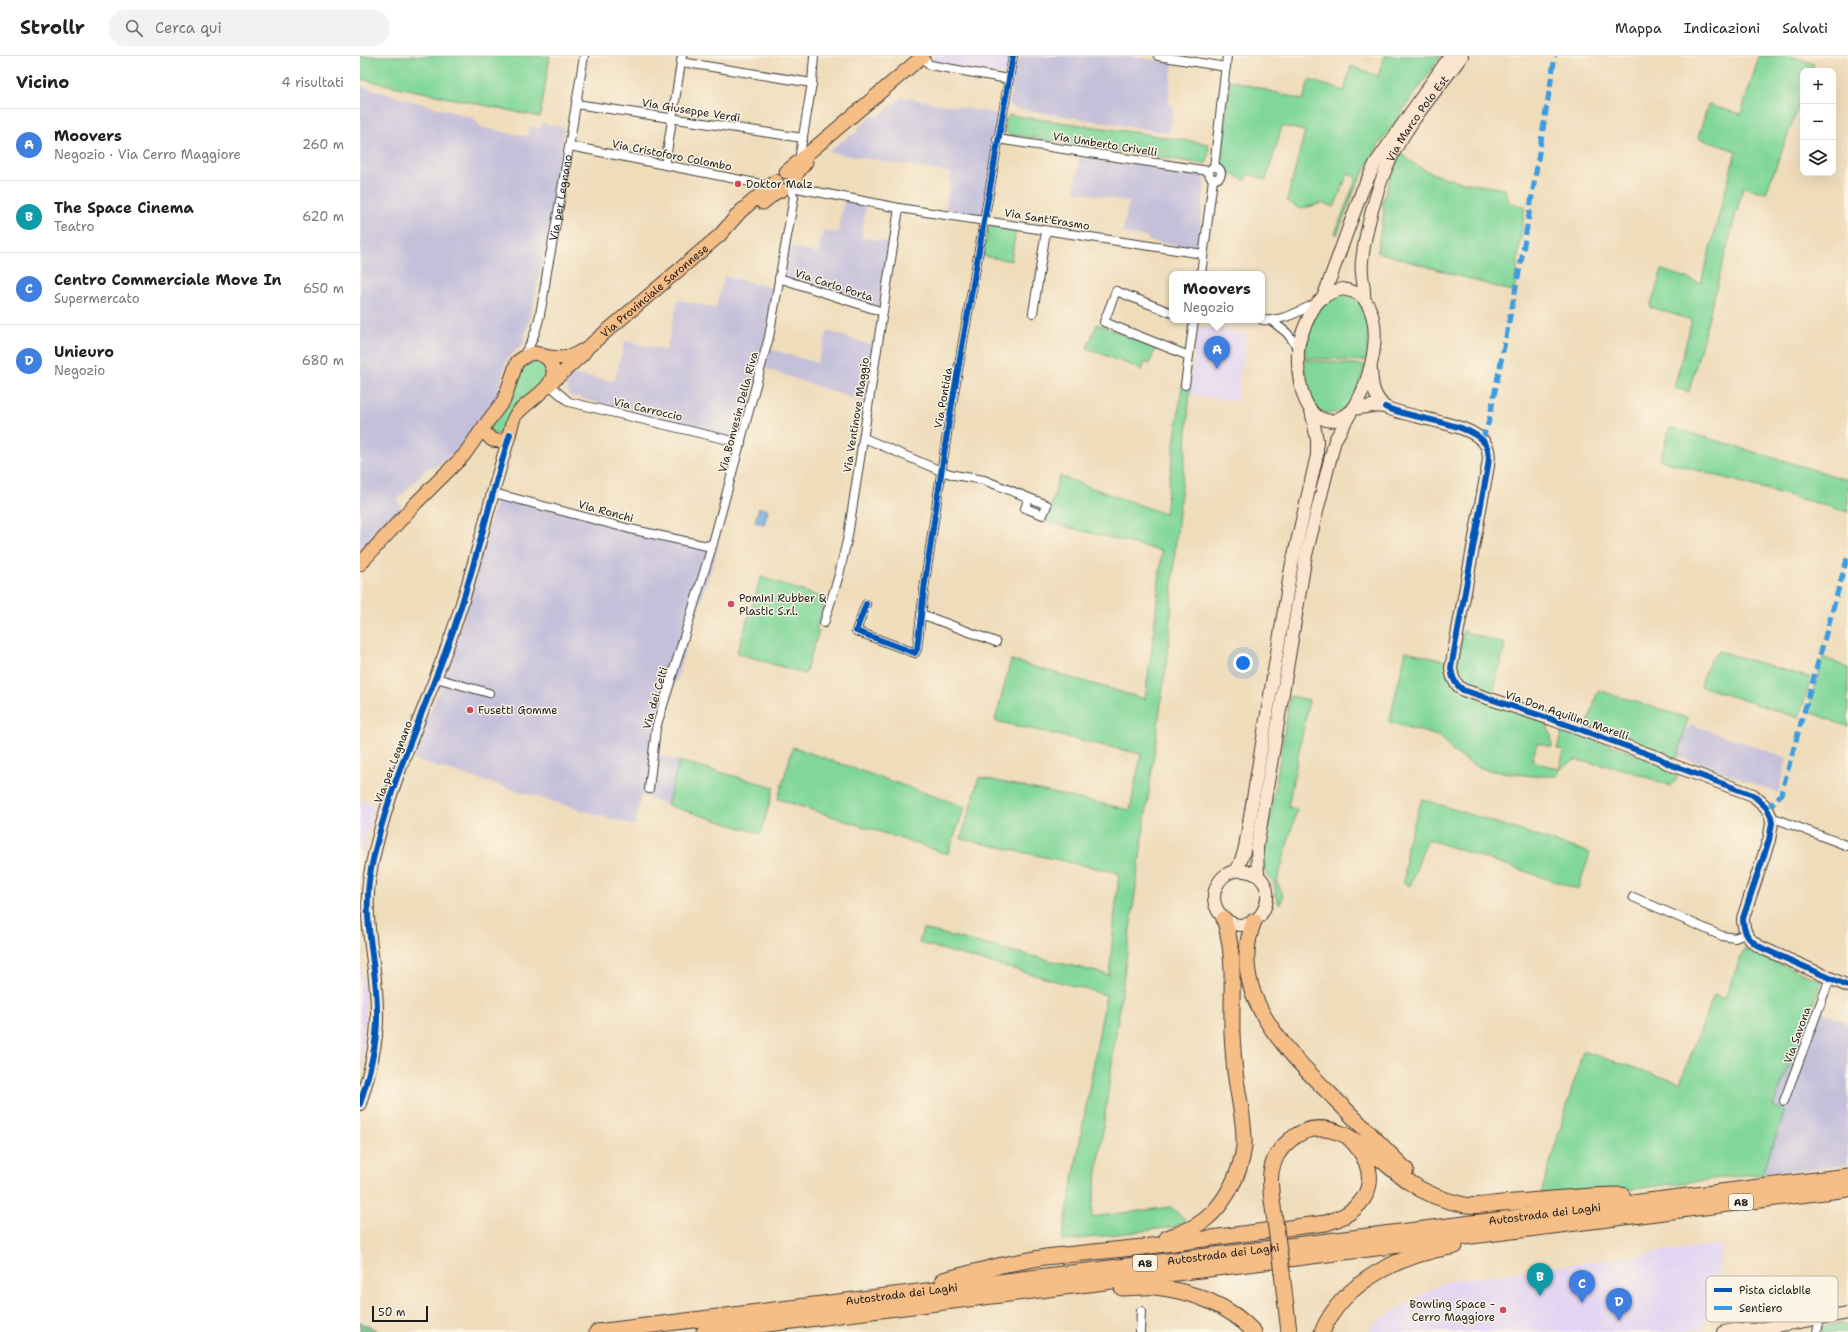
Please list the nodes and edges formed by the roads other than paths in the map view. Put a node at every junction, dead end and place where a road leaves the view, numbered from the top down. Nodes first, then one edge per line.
1 (584, 56) edge
2 (814, 56) edge
3 (923, 56) edge
4 (1013, 56) edge
5 (1158, 56) edge
6 (1227, 56) edge
7 (1450, 56) edge
8 (1462, 56) edge
9 (682, 59) edge
10 (1226, 67) junction
11 (1008, 79) junction
12 (812, 83) junction
13 (883, 92) junction
14 (576, 104) junction
15 (672, 118) junction
16 (803, 138) junction
17 (997, 138) junction
18 (570, 146) junction
19 (799, 160) junction
20 (665, 165) junction
21 (1212, 169) junction
22 (784, 184) junction
23 (899, 208) junction
24 (984, 220) junction
25 (1046, 231) junction
26 (1203, 254) junction
27 (1201, 271) edge
28 (779, 278) junction
29 (1364, 298) junction
30 (1320, 300) junction
31 (883, 312) junction
32 (1169, 312) edge
33 (1033, 313) dead end
34 (1265, 320) edge
35 (1272, 321) junction
36 (1192, 323) edge
37 (533, 338) junction
38 (588, 347) junction
39 (1298, 349) junction
40 (542, 355) junction
41 (1189, 356) junction
42 (521, 358) junction
43 (1372, 364) junction
44 (1185, 385) dead end
45 (551, 387) junction
46 (1385, 407) junction
47 (1353, 409) junction
48 (1311, 410) junction
49 (485, 425) junction
50 (510, 434) junction
51 (864, 438) junction
52 (494, 440) junction
53 (741, 443) junction
54 (464, 455) junction
55 (502, 460) junction
56 (941, 471) junction
57 (494, 493) junction
58 (1029, 498) dead end
59 (713, 543) junction
60 (360, 564) edge
61 (866, 604) dead end
62 (921, 614) junction
63 (824, 623) dead end
64 (684, 638) joint
65 (996, 642) dead end
66 (436, 678) junction
67 (489, 693) dead end
68 (649, 790) dead end
69 (1771, 817) junction
70 (1848, 846) edge
71 (1235, 871) junction
72 (1258, 876) junction
73 (1633, 897) dead end
74 (1224, 919) junction
75 (1254, 921) junction
76 (1746, 934) junction
77 (1830, 978) junction
78 (1848, 986) edge
79 (1784, 1101) dead end
80 (360, 1104) edge
81 (1346, 1136) junction
82 (1848, 1176) edge
83 (1848, 1189) edge
84 (1693, 1195) junction
85 (1499, 1203) junction
86 (1634, 1216) junction
87 (1089, 1252) junction
88 (1059, 1288) junction
89 (818, 1304) junction
90 (1141, 1311) dead end
91 (1848, 1313) edge
92 (1838, 1315) edge
93 (1799, 1322) edge
94 (1819, 1322) edge
95 (1752, 1331) edge
96 (598, 1332) edge
97 (704, 1332) edge
98 (1140, 1332) edge
99 (1254, 1332) edge
100 (1289, 1332) edge
101 (1322, 1332) edge
102 (1724, 1332) edge
103 (1817, 1332) edge

1 - 14 street, Via per Legnano
2 - 12 street
3 - 11 street
3 - 13 main road, Via Provinciale Saronnese
4 - 11 street, Via Pontida
5 - 10 street
6 - 10 street
7 - 30 street
8 - 29 street, Via Marco Polo Est
9 - 12 street
9 - 15 street
10 - 21 street
11 - 17 street, Via Pontida
12 - 16 street
13 - 19 main road, Via Provinciale Saronnese
13 - 22 main road, Via Provinciale Saronnese
14 - 15 street, Via Giuseppe Verdi
14 - 18 street, Via per Legnano
15 - 16 street, Via Giuseppe Verdi
15 - 20 street
16 - 19 street
17 - 21 street, Via Umberto Crivelli
17 - 24 street, Via Pontida
18 - 20 street, Via Cristoforo Colombo
18 - 37 street, Via per Legnano
19 - 22 main road, Via Provinciale Saronnese
20 - 22 street, Via Cristoforo Colombo
21 - 26 street
22 - 23 street, Via Sant'Erasmo
22 - 28 street, Via Bonvesin Della Riva
22 - 38 main road, Via Provinciale Saronnese
23 - 24 street, Via Sant'Erasmo
23 - 31 street, Via Ventinove Maggio
24 - 25 street, Via Sant'Erasmo
24 - 56 street, Via Pontida
25 - 26 street, Via Sant'Erasmo
25 - 33 street
26 - 27 street
28 - 31 street, Via Carlo Porta
28 - 53 street, Via Bonvesin Della Riva
29 - 30 street
29 - 43 street
30 - 35 street
30 - 39 street
31 - 51 street, Via Ventinove Maggio
32 - 41 street
34 - 35 street
35 - 39 street
36 - 41 street
37 - 40 street
37 - 42 street, Via per Legnano
38 - 40 main road, Via Provinciale Saronnese
38 - 45 main road, Via Provinciale Saronnese
39 - 48 street
40 - 42 main road, Via Provinciale Saronnese
40 - 45 main road
41 - 44 street
42 - 49 main road
43 - 46 street
43 - 47 street
45 - 50 main road, Via Provinciale Saronnese
45 - 53 street, Via Carroccio
46 - 47 street, Via Don Aquilino Marelli
46 - 69 street, Via Don Aquilino Marelli
47 - 48 street
47 - 72 street
48 - 71 street
49 - 52 main road
49 - 54 main road
50 - 52 main road
50 - 55 street, Via per Legnano
51 - 56 street
51 - 63 street, Via Ventinove Maggio
52 - 54 main road
52 - 55 street, Via per Legnano
53 - 59 street, Via Bonvesin Della Riva
54 - 60 main road
55 - 57 street, Via per Legnano
56 - 58 street
56 - 62 street, Via Pontida
57 - 59 street, Via Ronchi
57 - 66 street, Via per Legnano
59 - 64 street, Via Bonvesin Della Riva
61 - 62 street, Via Pontida
62 - 65 street
64 - 68 street, Via dei Celti
66 - 67 street
66 - 80 street, Via per Legnano
69 - 70 street
69 - 76 street
71 - 72 street
71 - 74 street
72 - 75 street
73 - 76 street
74 - 75 street
74 - 87 highway
75 - 85 highway
76 - 77 street
77 - 78 street
77 - 79 street, Via Savona
81 - 85 highway
81 - 87 highway
81 - 100 highway, bridge
82 - 84 highway, Autostrada dei Laghi / A8
83 - 86 highway, Autostrada dei Laghi / A8
84 - 85 highway
84 - 89 highway, Autostrada dei Laghi / A8
86 - 88 highway, Autostrada dei Laghi / A8
86 - 101 highway
87 - 89 highway
88 - 97 highway, Autostrada dei Laghi / A8
88 - 99 highway
89 - 96 highway, Autostrada dei Laghi / A8
90 - 98 street
91 - 92 street
93 - 95 street
94 - 103 street
95 - 102 street

